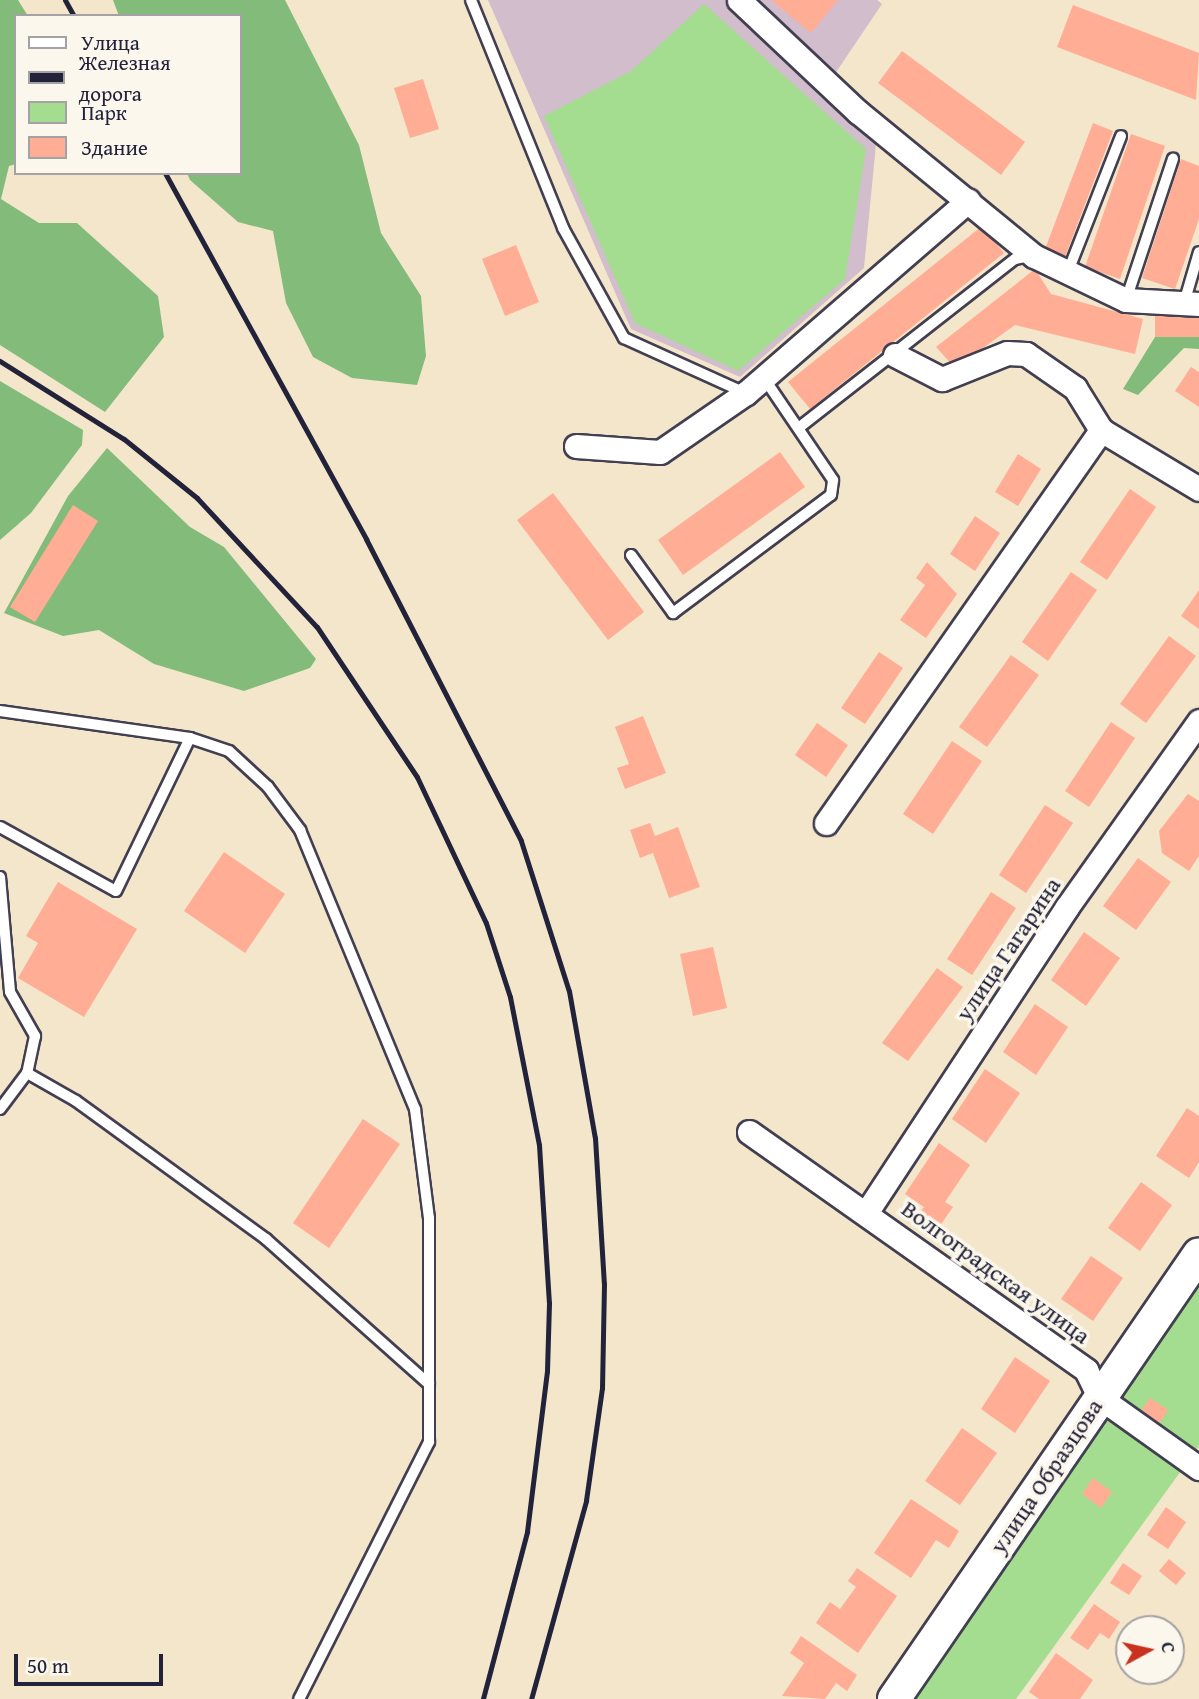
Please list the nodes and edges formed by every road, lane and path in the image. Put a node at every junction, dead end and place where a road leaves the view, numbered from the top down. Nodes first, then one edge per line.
1 (471, 0) edge
2 (739, 0) edge
3 (1121, 136) dead end
4 (1173, 159) dead end
5 (968, 201) junction
6 (1199, 252) edge
7 (1034, 256) junction
8 (1067, 274) junction
9 (1126, 300) junction
10 (1192, 304) edge
11 (895, 355) junction
12 (764, 378) junction
13 (746, 393) junction
14 (801, 426) junction
15 (1101, 430) junction
16 (576, 446) dead end
17 (1198, 486) edge
18 (631, 555) dead end
19 (0, 711) edge
20 (1199, 721) edge
21 (190, 738) junction
22 (826, 823) dead end
23 (4, 830) edge
24 (0, 844) edge
25 (0, 877) edge
26 (27, 1073) junction
27 (0, 1109) edge
28 (749, 1132) dead end
29 (868, 1210) junction
30 (1199, 1254) edge
31 (429, 1384) junction
32 (1099, 1398) junction
33 (1199, 1468) edge
34 (299, 1699) edge
35 (894, 1699) edge

1 - 13 lane
2 - 5 street
3 - 8 lane
4 - 9 lane
5 - 7 street
5 - 12 street
6 - 10 lane
7 - 8 street
7 - 11 lane
8 - 9 street
9 - 10 street
11 - 14 lane
11 - 15 street
12 - 13 street
12 - 14 lane
13 - 16 street
14 - 18 lane
15 - 17 street
15 - 22 street
19 - 21 lane
20 - 29 street, улица Гагарина
21 - 23 lane
21 - 31 lane
23 - 24 lane
25 - 26 lane
26 - 27 lane
26 - 31 lane
28 - 29 street, Волгоградская улица
29 - 32 street, Волгоградская улица
30 - 32 street, улица Образцова
31 - 34 lane
32 - 33 street, Волгоградская улица
32 - 35 street, улица Образцова

